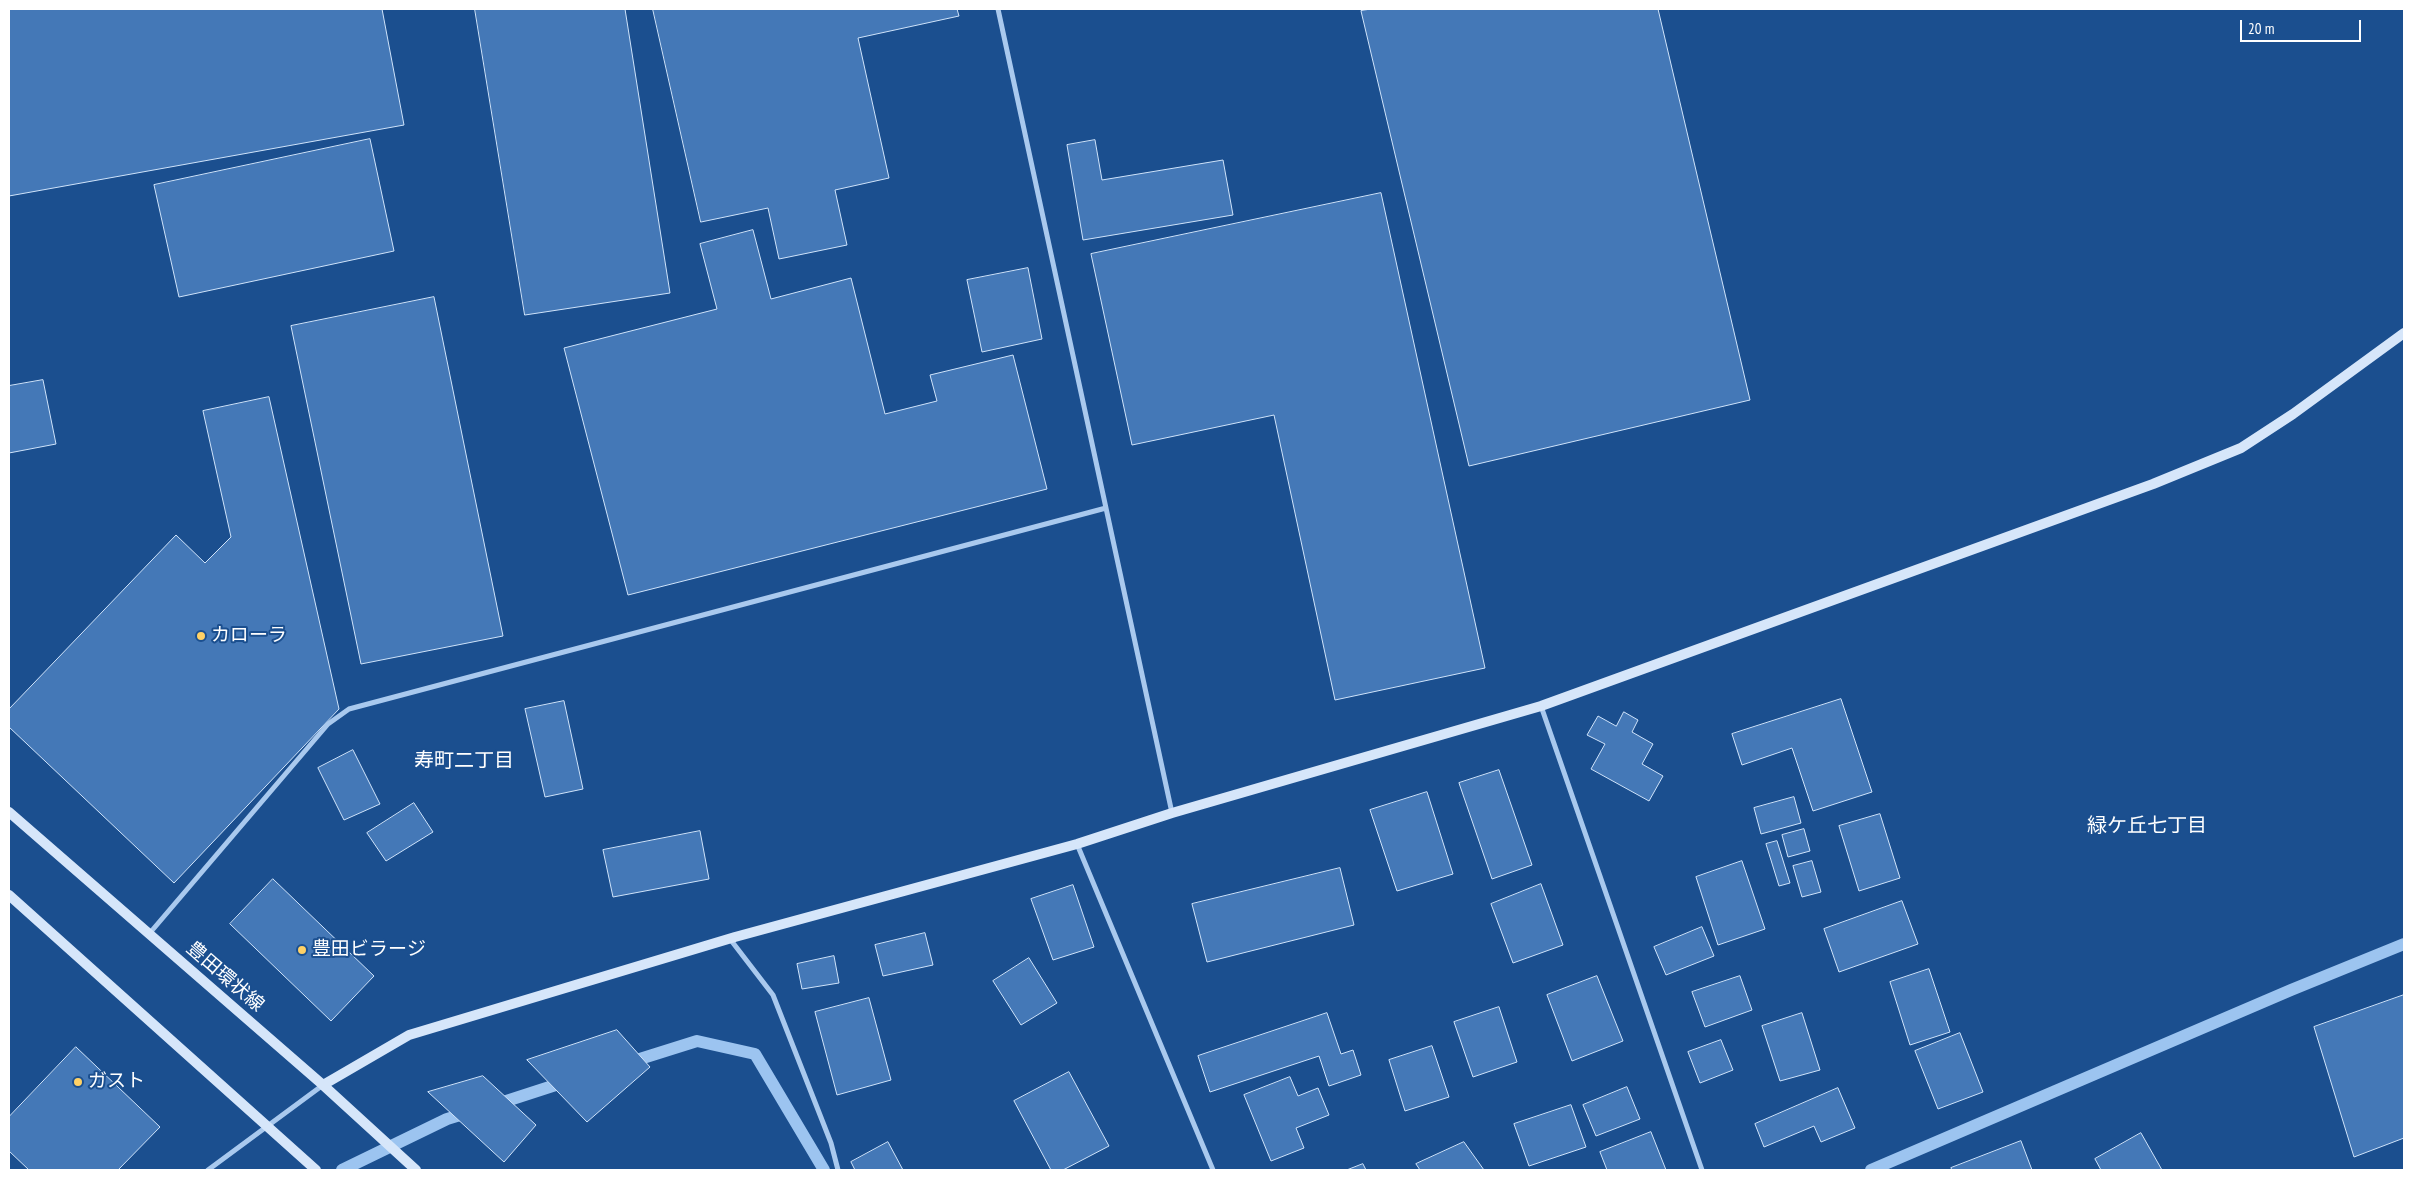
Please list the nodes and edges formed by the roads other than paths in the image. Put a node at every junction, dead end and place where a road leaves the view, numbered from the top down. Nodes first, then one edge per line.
1 (998, 9) edge
2 (2404, 333) edge
3 (1106, 508) junction
4 (1541, 706) junction
5 (9, 812) edge
6 (1172, 813) junction
7 (1078, 844) junction
8 (9, 896) edge
9 (149, 934) junction
10 (730, 938) junction
11 (323, 1085) junction
12 (268, 1126) junction
13 (208, 1170) edge
14 (316, 1170) edge
15 (416, 1170) edge
16 (838, 1170) edge
17 (1213, 1170) edge
18 (1702, 1170) edge

1 - 3 street
2 - 4 street
3 - 6 street
3 - 9 street
4 - 6 street
4 - 18 street
5 - 9 street, 豊田環状線
6 - 7 street
7 - 10 street
7 - 17 street
8 - 12 street
9 - 11 street, 豊田環状線
10 - 11 street
10 - 16 street
11 - 12 street
11 - 15 street, 豊田環状線
12 - 13 street
12 - 14 street

